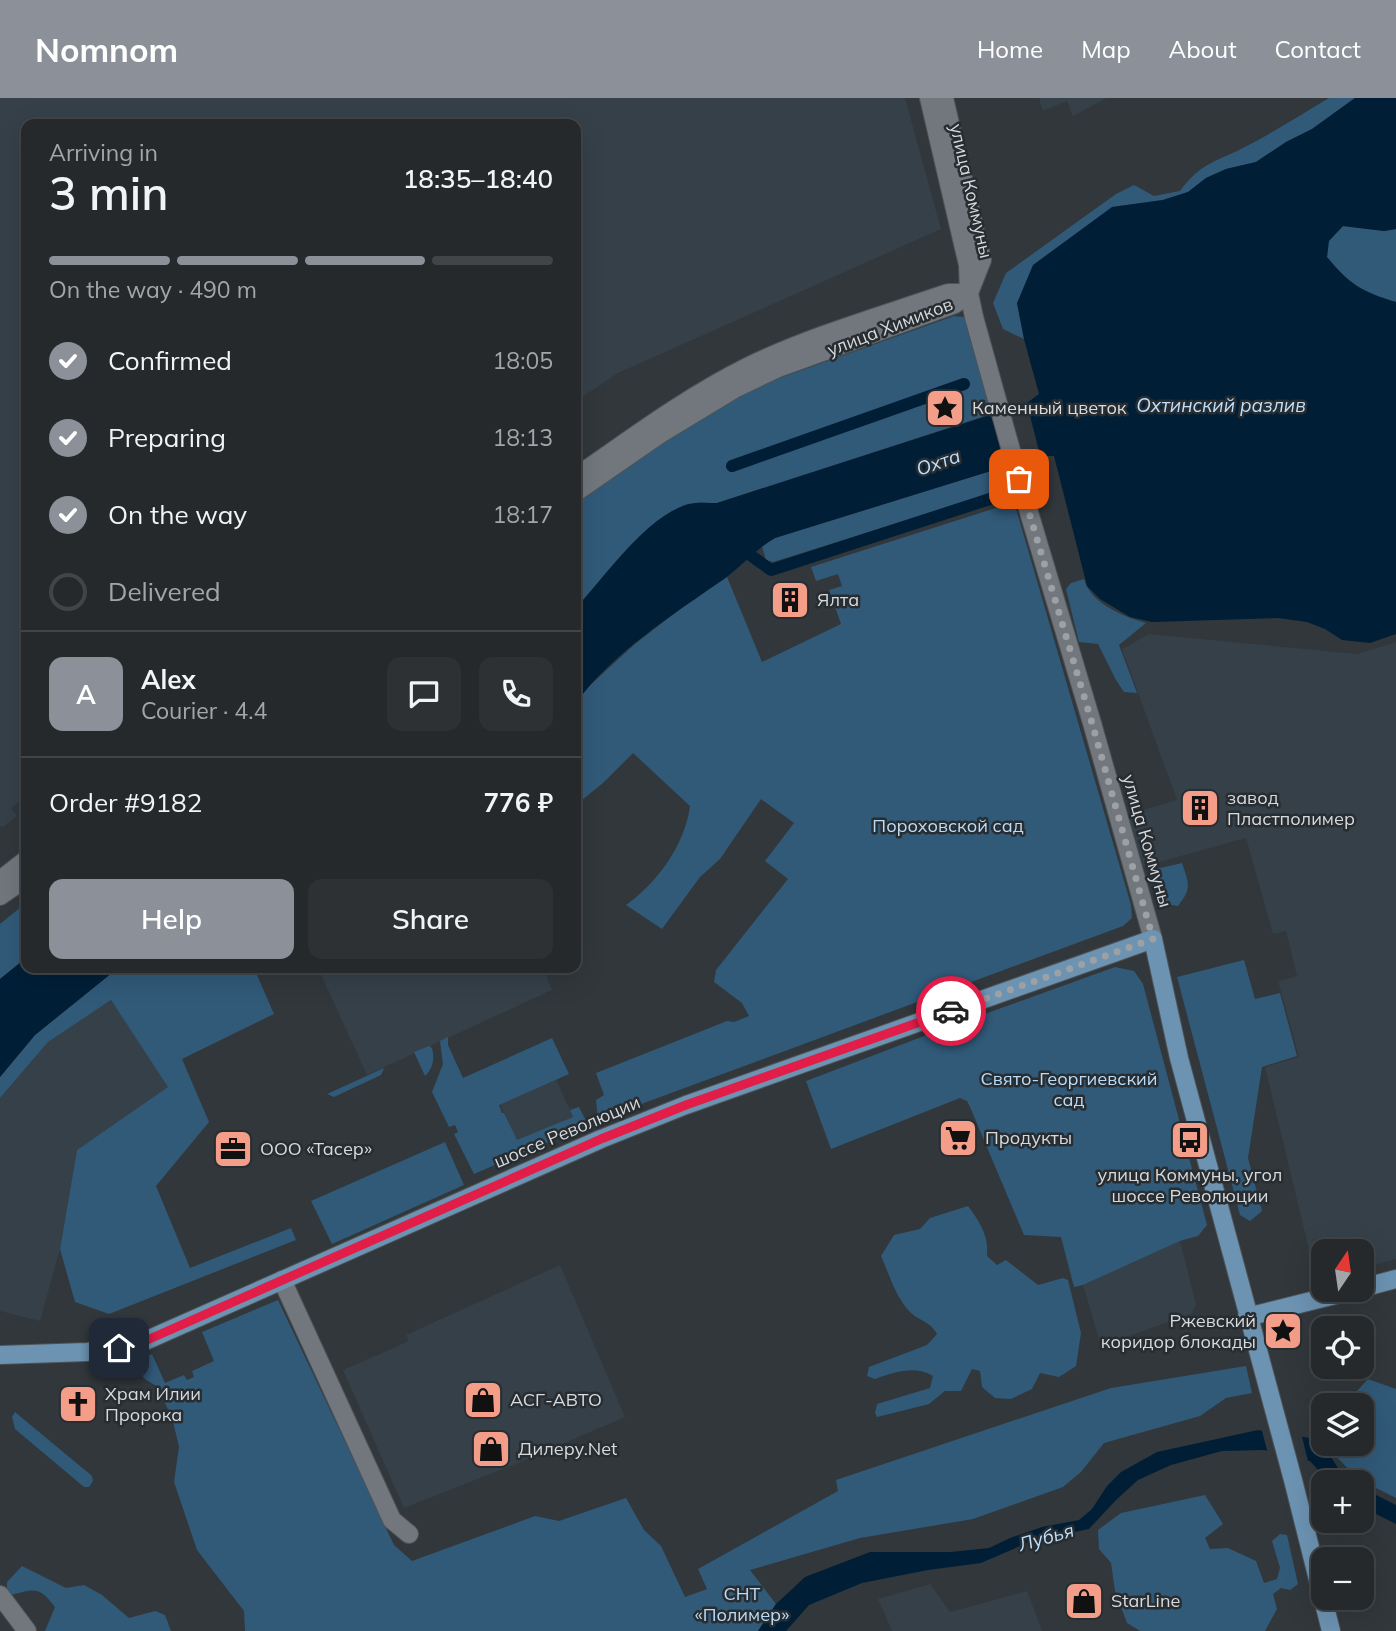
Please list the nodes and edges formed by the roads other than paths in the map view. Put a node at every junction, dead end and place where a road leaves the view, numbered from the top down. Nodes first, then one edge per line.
1 (929, 98) edge
2 (944, 98) edge
3 (969, 293) junction
4 (581, 474) edge
5 (581, 489) edge
6 (21, 864) edge
7 (0, 880) edge
8 (21, 881) edge
9 (0, 896) edge
10 (1153, 939) junction
11 (1396, 1279) edge
12 (282, 1280) junction
13 (1374, 1285) edge
14 (1311, 1301) edge
15 (1247, 1317) junction
16 (0, 1355) edge
17 (409, 1534) dead end
18 (0, 1595) edge
19 (27, 1631) edge
20 (1331, 1631) edge

1 - 3 street, улица Коммуны
2 - 3 street, улица Коммуны
3 - 4 street, улица Химиков
3 - 5 street, улица Химиков
3 - 10 street, улица Коммуны
6 - 7 street
8 - 9 street
10 - 12 main road, шоссе Революции
10 - 15 main road, улица Коммуны
11 - 13 main road
12 - 16 main road, шоссе Революции
12 - 17 street
14 - 15 main road
15 - 20 main road, улица Коммуны
18 - 19 street

